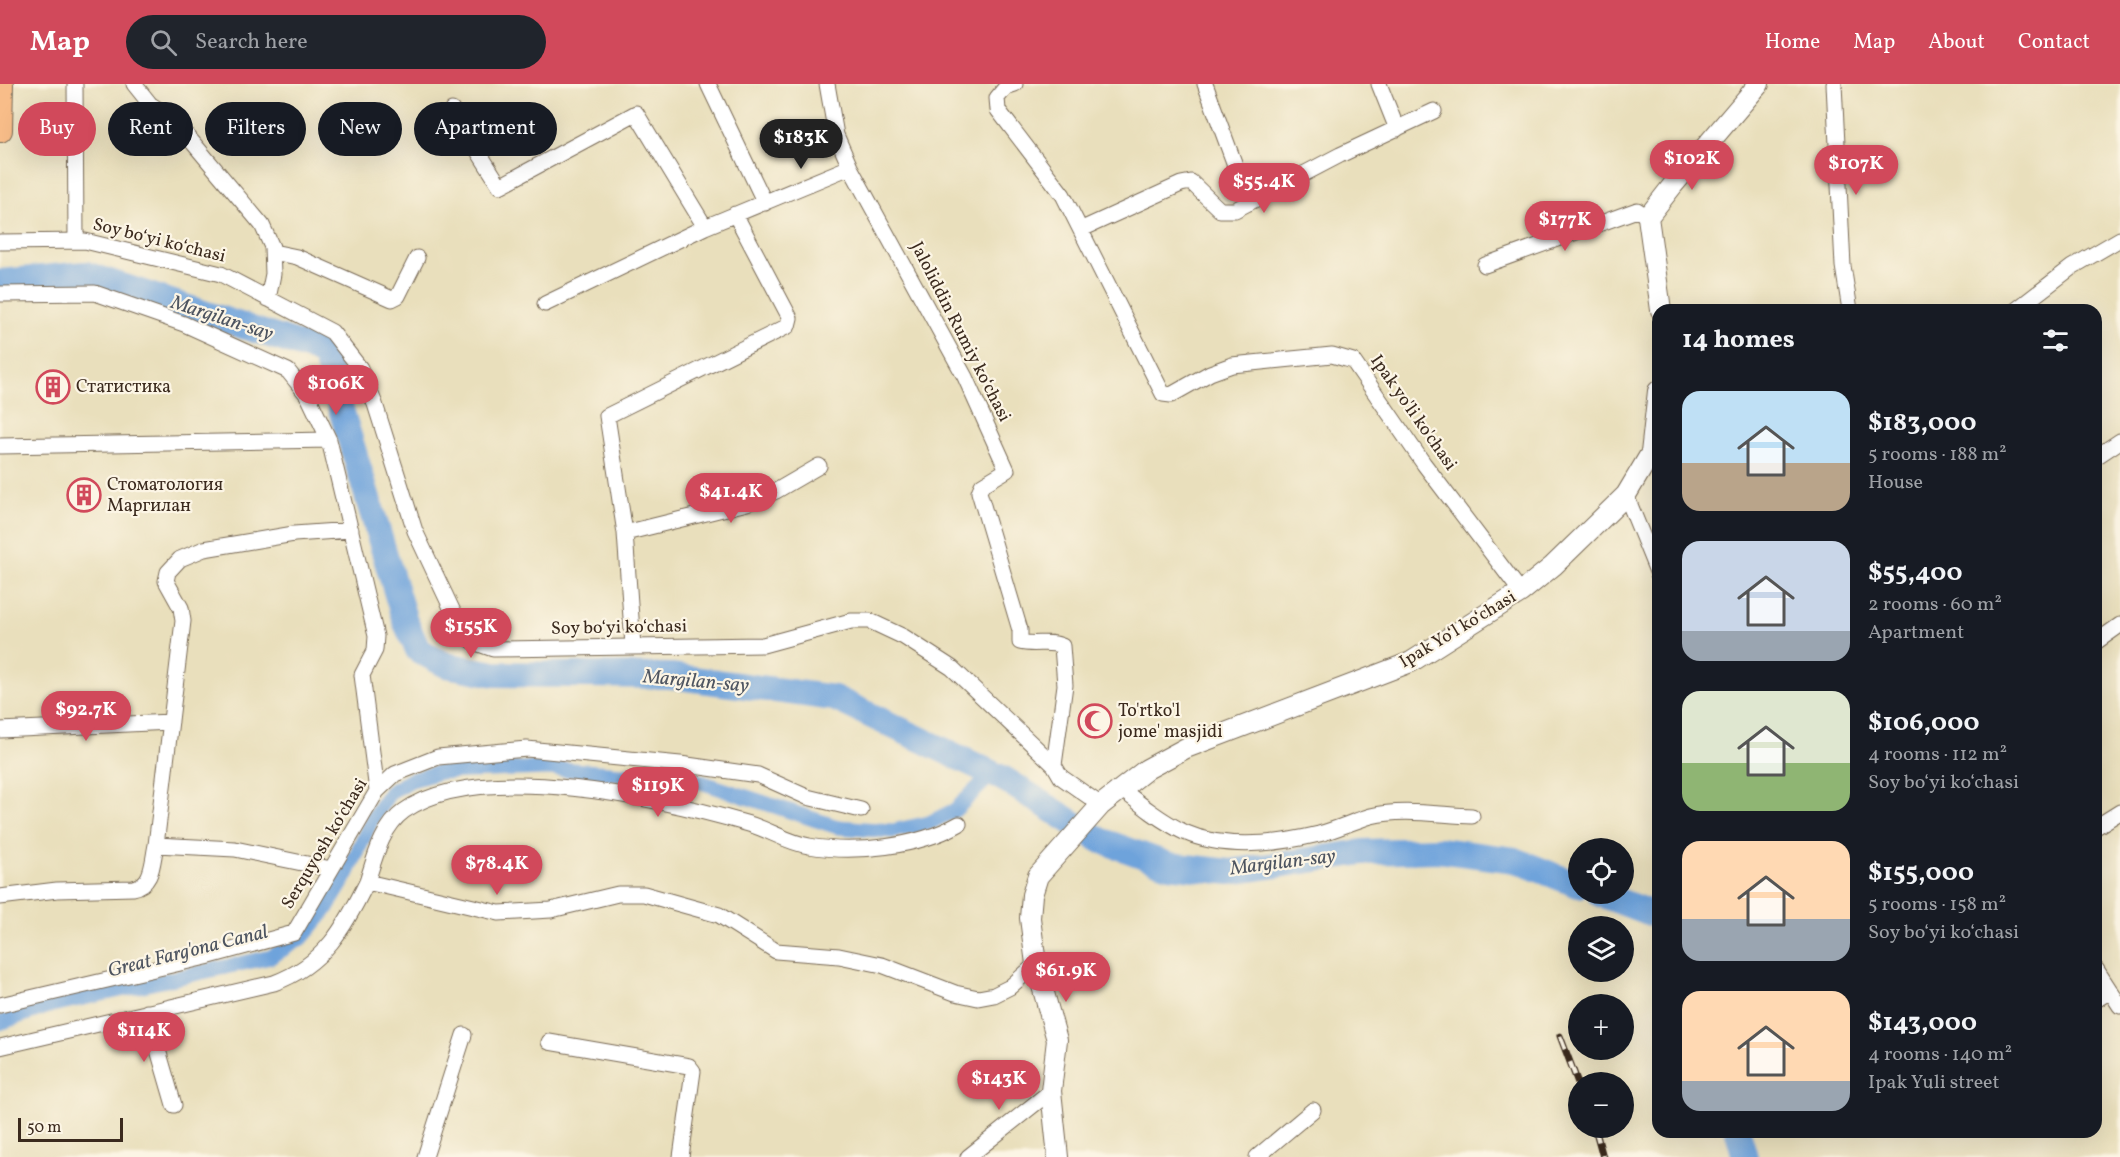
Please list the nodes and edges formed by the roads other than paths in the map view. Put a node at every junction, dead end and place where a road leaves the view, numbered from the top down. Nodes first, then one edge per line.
1 (1, 84) edge
2 (75, 84) edge
3 (134, 84) edge
4 (708, 84) edge
5 (827, 84) edge
6 (1015, 84) edge
7 (1205, 84) edge
8 (1379, 84) edge
9 (1759, 84) edge
10 (1834, 84) edge
11 (1434, 111) dead end
12 (1397, 129) junction
13 (0, 130) edge
14 (557, 155) edge
15 (481, 156) edge
16 (556, 156) edge
17 (850, 167) junction
18 (765, 202) junction
19 (1249, 203) junction
20 (735, 214) junction
21 (1648, 217) junction
22 (705, 227) junction
23 (1082, 229) junction
24 (2120, 239) edge
25 (76, 241) junction
26 (0, 242) edge
27 (273, 252) junction
28 (417, 258) dead end
29 (1485, 265) dead end
30 (0, 294) edge
31 (267, 299) junction
32 (545, 304) dead end
33 (1659, 304) edge
34 (1849, 304) edge
35 (2024, 304) edge
36 (329, 440) junction
37 (2120, 441) edge
38 (1652, 444) edge
39 (0, 446) edge
40 (2102, 453) edge
41 (819, 466) dead end
42 (1626, 495) junction
43 (351, 530) junction
44 (625, 532) junction
45 (1652, 559) edge
46 (1521, 592) junction
47 (2120, 625) edge
48 (2102, 638) edge
49 (633, 646) junction
50 (171, 722) junction
51 (0, 730) edge
52 (1054, 765) junction
53 (1120, 789) junction
54 (377, 791) junction
55 (861, 810) dead end
56 (1094, 812) junction
57 (2120, 812) edge
58 (1472, 816) dead end
59 (2102, 823) edge
60 (958, 824) dead end
61 (156, 845) junction
62 (332, 869) junction
63 (367, 882) junction
64 (0, 897) edge
65 (1036, 964) junction
66 (2102, 978) edge
67 (2110, 991) junction
68 (2102, 996) edge
69 (0, 1005) edge
70 (2120, 1006) edge
71 (147, 1012) junction
72 (464, 1035) dead end
73 (549, 1042) dead end
74 (0, 1047) edge
75 (1052, 1091) junction
76 (174, 1105) dead end
77 (1313, 1110) dead end
78 (425, 1157) edge
79 (681, 1157) edge
80 (968, 1157) edge
81 (1058, 1157) edge
82 (1257, 1157) edge

1 - 13 main road
2 - 25 street
3 - 27 street
4 - 18 street
5 - 17 street, Jaloliddin Rumiy koʻchasi
6 - 23 street
7 - 19 street
8 - 12 street
9 - 21 street
10 - 34 street
11 - 12 street
12 - 19 street
14 - 22 street
15 - 16 street
17 - 18 street
17 - 52 street, Jaloliddin Rumiy koʻchasi
18 - 20 street
19 - 23 street
20 - 22 street
20 - 44 street
21 - 29 street
21 - 33 street
22 - 32 street
23 - 46 street, Ipak yo'li ko'chasi
24 - 35 street
25 - 26 street, Soy boʻyi koʻchasi
25 - 31 street, Soy boʻyi koʻchasi
27 - 28 street
27 - 31 street
30 - 36 street
31 - 49 street, Soy boʻyi koʻchasi
36 - 39 street
36 - 43 street
37 - 40 street
38 - 42 street, Ipak Yoʻl koʻchasi
41 - 44 street
42 - 45 street
42 - 46 street, Ipak Yoʻl koʻchasi
43 - 50 street
43 - 54 street
44 - 49 street
46 - 53 street, Ipak Yoʻl koʻchasi
47 - 48 street
49 - 52 street, Soy boʻyi koʻchasi
50 - 51 street
50 - 61 street
52 - 56 street, Soy boʻyi koʻchasi
53 - 56 street, Ipak Yoʻl koʻchasi
53 - 58 street
54 - 55 street, Serquyosh koʻchasi
54 - 62 street, Serquyosh koʻchasi
56 - 65 street, Ipak Yoʻl koʻchasi
57 - 59 street
60 - 63 street
61 - 62 street
61 - 64 street
62 - 69 street, Serquyosh koʻchasi
63 - 65 street
63 - 71 street
65 - 75 street, Ipak Yoʻl koʻchasi
66 - 67 street
67 - 68 street
67 - 70 street
71 - 74 street
71 - 76 street
72 - 78 street
73 - 79 street
75 - 80 street
75 - 81 street, Ipak Yoʻl koʻchasi
77 - 82 street

